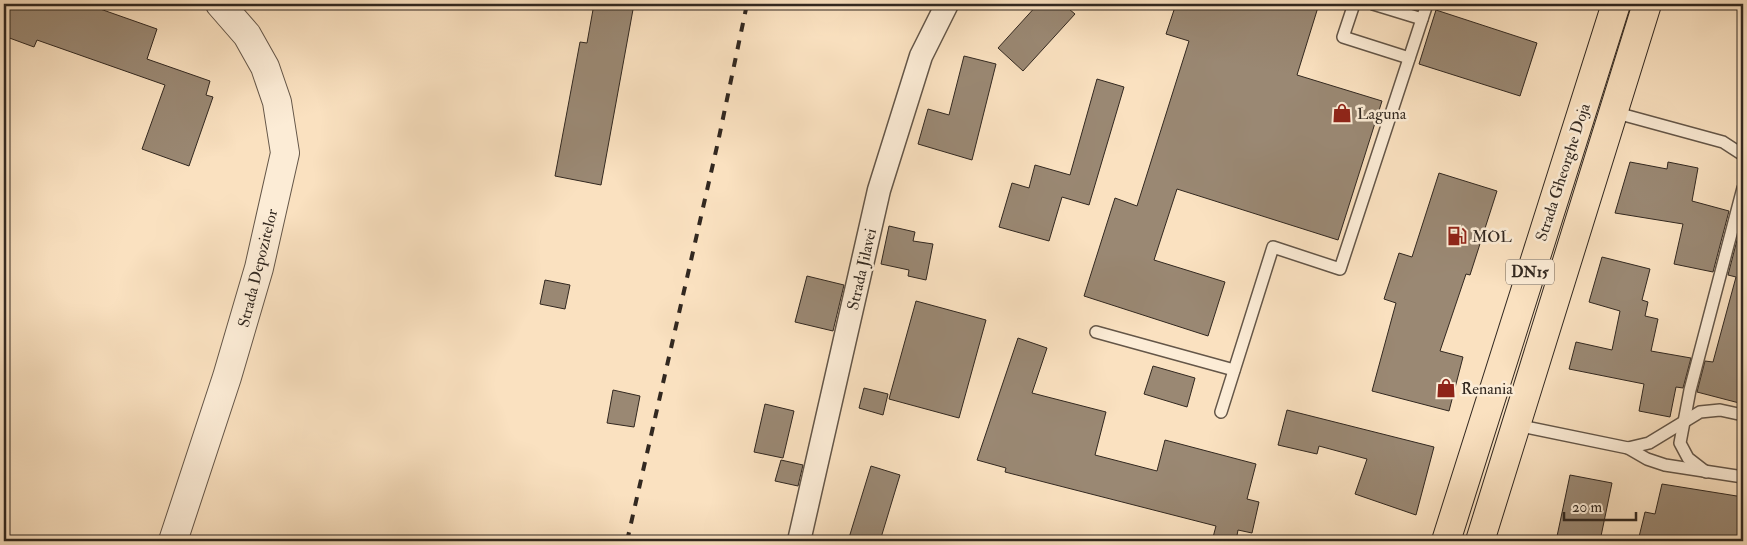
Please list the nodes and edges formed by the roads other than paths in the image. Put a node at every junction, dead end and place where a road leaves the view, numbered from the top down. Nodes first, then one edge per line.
1 (220, 4) edge
2 (947, 4) edge
3 (1354, 4) edge
4 (1374, 4) edge
5 (1427, 4) edge
6 (1616, 4) edge
7 (1647, 4) edge
8 (1422, 18) junction
9 (1409, 58) junction
10 (1612, 112) junction
11 (1743, 155) edge
12 (1743, 188) edge
13 (1096, 332) dead end
14 (1234, 370) junction
15 (1221, 412) dead end
16 (1743, 415) edge
17 (1682, 424) junction
18 (1516, 425) junction
19 (1628, 448) junction
20 (1706, 472) junction
21 (1743, 477) edge
22 (173, 541) edge
23 (799, 541) edge
24 (1446, 541) edge
25 (1480, 541) edge

1 - 22 street, Strada Depozitelor
2 - 23 street, Strada Jilavei
3 - 9 lane
4 - 8 lane
5 - 8 lane
6 - 24 main road, Strada Gheorghe Doja / DN15
7 - 10 main road, Strada Gheorghe Doja / DN15
8 - 9 lane
9 - 14 lane
10 - 11 lane
10 - 18 main road, Strada Gheorghe Doja / DN15
12 - 17 lane
13 - 14 lane
14 - 15 lane
16 - 17 lane
17 - 19 lane
17 - 20 lane
18 - 19 lane
18 - 25 main road, Strada Gheorghe Doja / DN15
19 - 20 lane
20 - 21 lane

